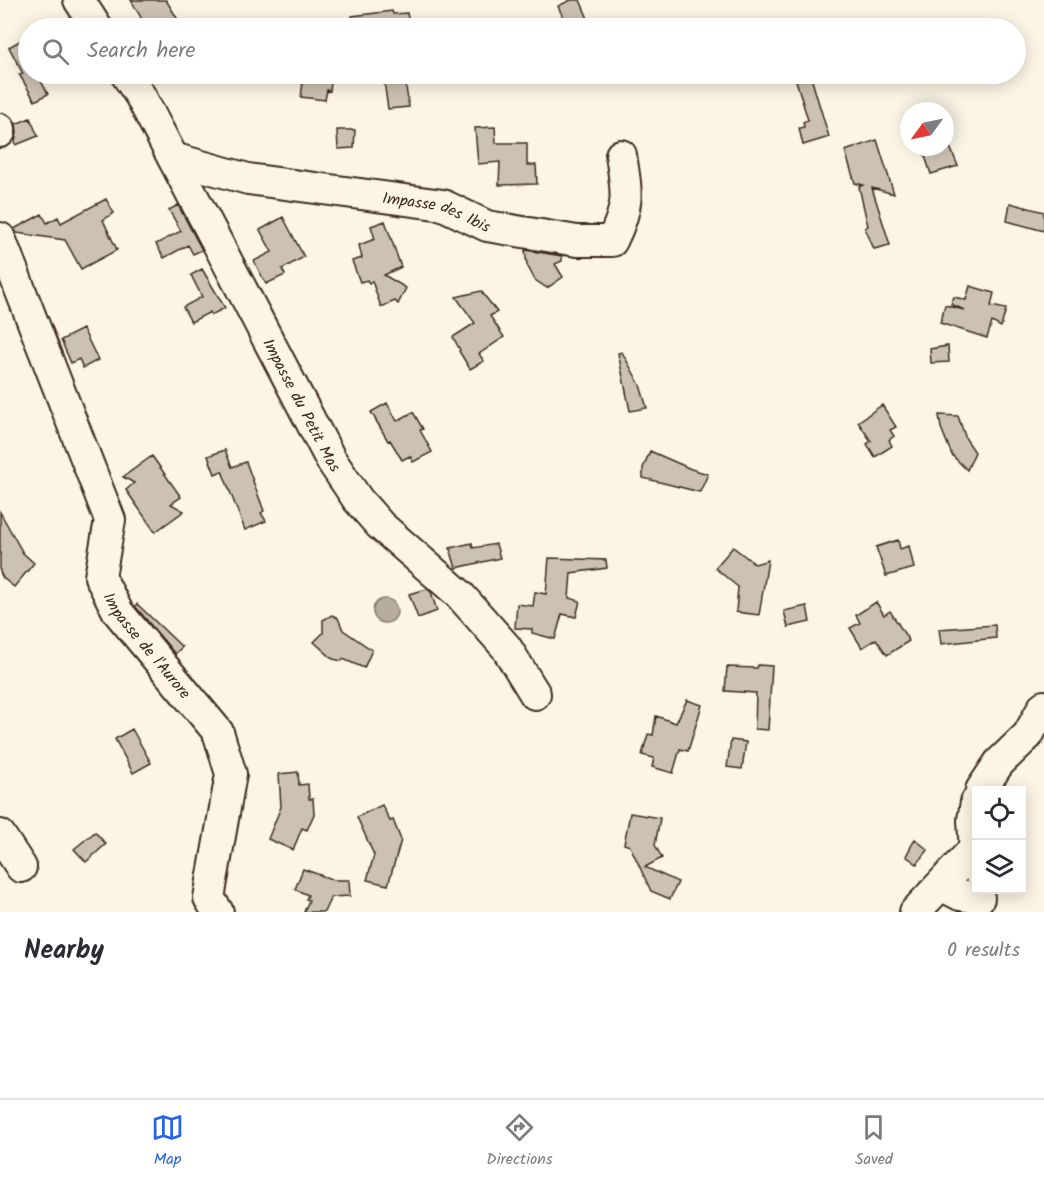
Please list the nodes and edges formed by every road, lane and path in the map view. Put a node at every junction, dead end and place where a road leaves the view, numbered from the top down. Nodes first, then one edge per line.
1 (79, 0) edge
2 (91, 18) edge
3 (133, 84) edge
4 (621, 155) dead end
5 (173, 158) junction
6 (0, 238) edge
7 (535, 694) dead end
8 (1044, 706) edge
9 (984, 786) edge
10 (0, 835) edge
11 (21, 867) dead end
12 (941, 885) junction
13 (972, 885) edge
14 (972, 888) edge
15 (218, 912) edge
16 (915, 912) edge

1 - 2 street
3 - 5 street, Impasse du Petit Mas
4 - 5 street, Impasse des Ibis
5 - 7 street, Impasse du Petit Mas
6 - 15 street, Impasse de l'Aurore
8 - 9 street
10 - 11 street
12 - 13 street
12 - 14 street
12 - 16 street

